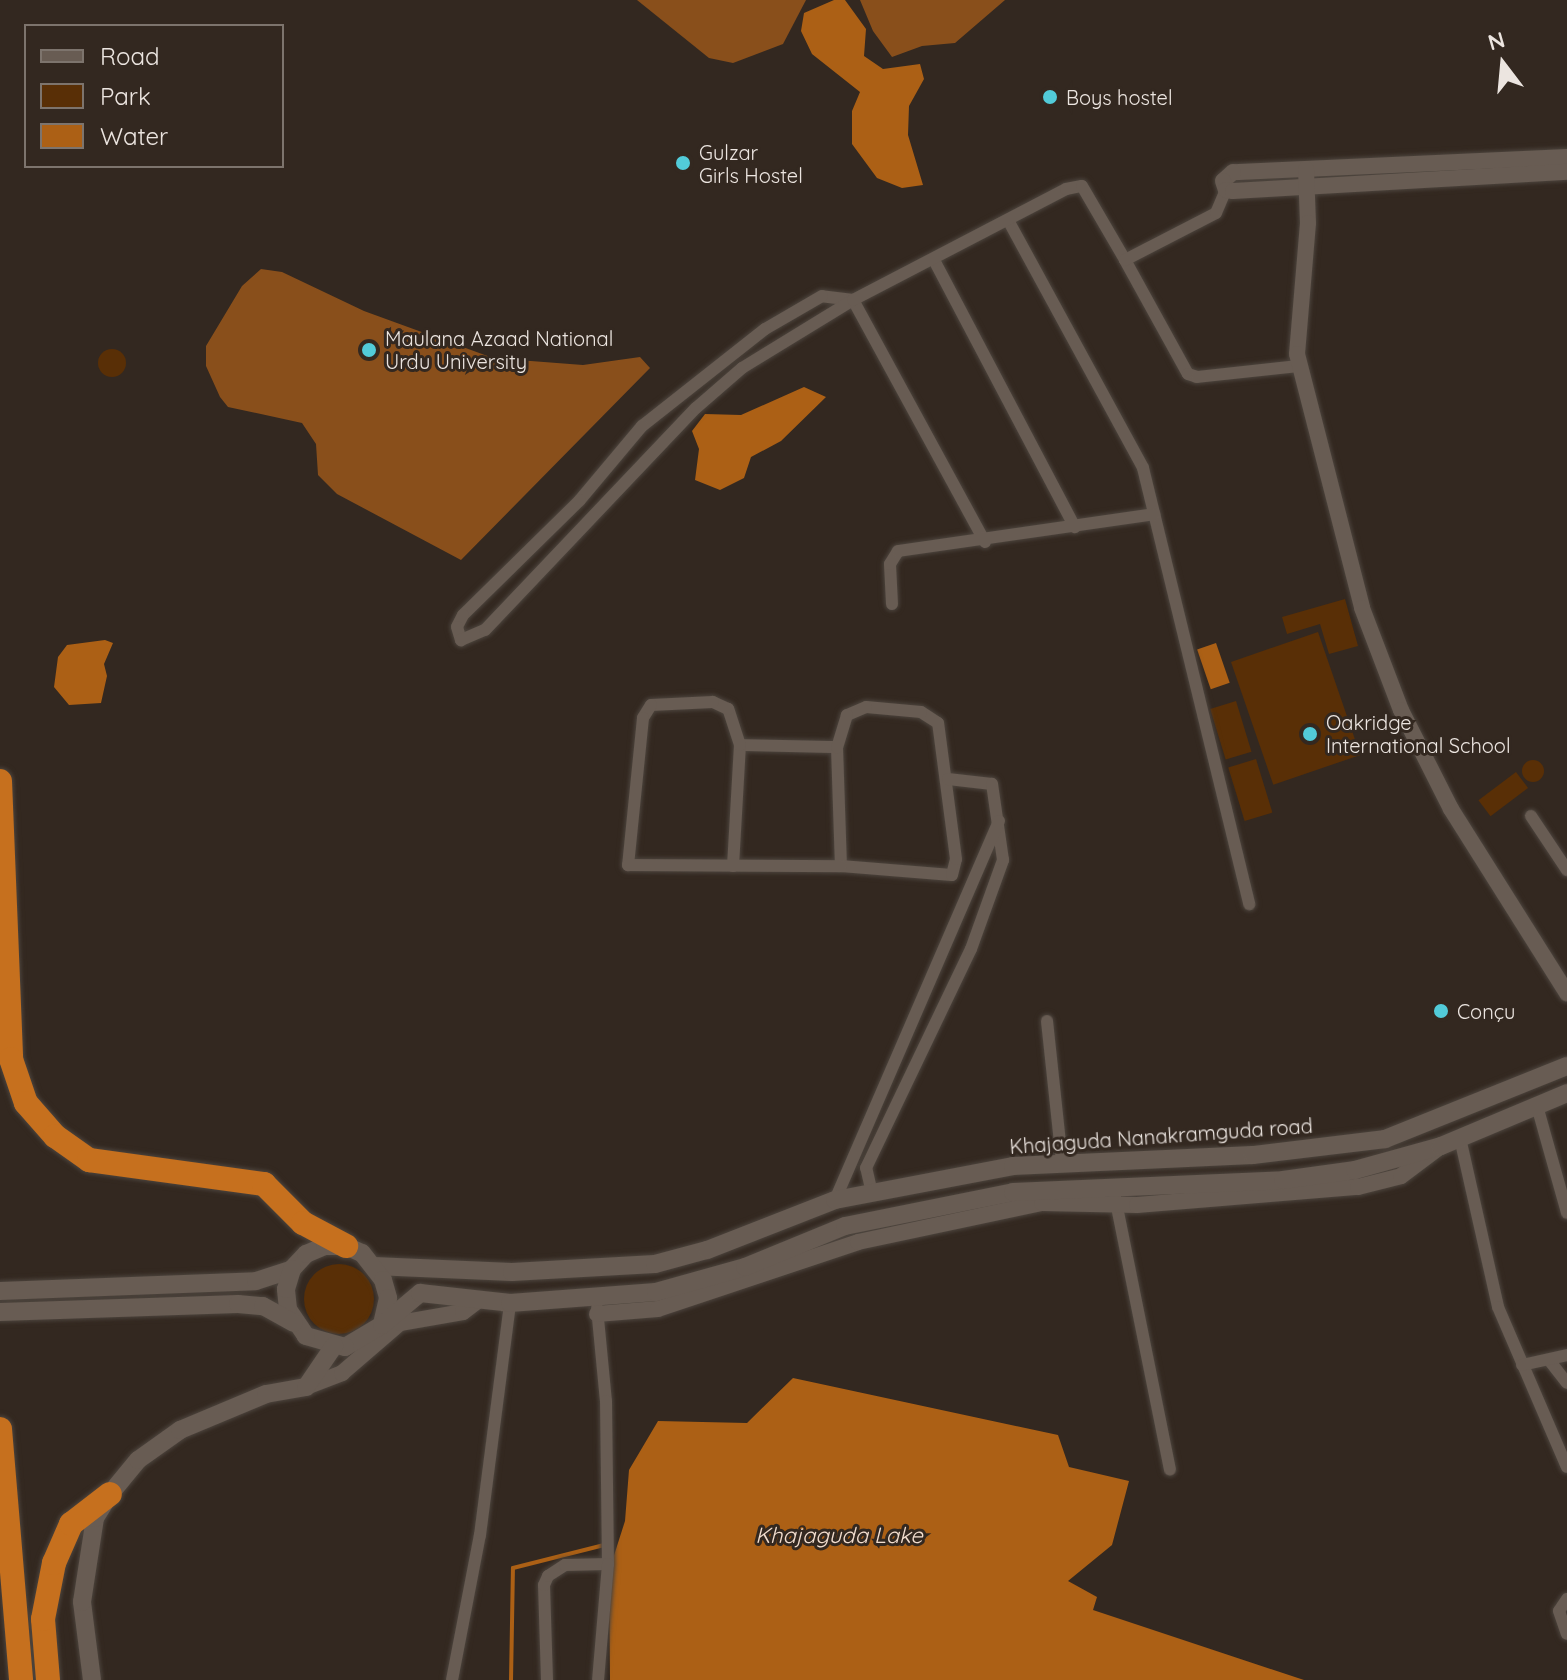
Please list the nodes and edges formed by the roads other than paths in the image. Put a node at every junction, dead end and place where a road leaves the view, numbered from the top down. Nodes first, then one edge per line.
1 (1567, 157) edge
2 (1306, 169) junction
3 (1567, 172) edge
4 (1226, 182) junction
5 (1306, 188) junction
6 (1008, 220) junction
7 (934, 260) junction
8 (1125, 260) junction
9 (853, 300) junction
10 (1299, 366) junction
11 (1154, 514) junction
12 (1075, 527) junction
13 (985, 542) junction
14 (892, 604) dead end
15 (740, 745) junction
16 (837, 747) junction
17 (0, 781) edge
18 (948, 781) junction
19 (1531, 816) dead end
20 (999, 820) junction
21 (733, 866) junction
22 (841, 866) junction
23 (1567, 870) edge
24 (1249, 904) dead end
25 (1567, 993) edge
26 (1047, 1021) dead end
27 (1567, 1066) edge
28 (1567, 1093) edge
29 (1537, 1106) junction
30 (1460, 1138) junction
31 (1062, 1161) junction
32 (872, 1193) junction
33 (1115, 1195) junction
34 (835, 1200) junction
35 (1567, 1213) edge
36 (346, 1246) junction
37 (374, 1266) junction
38 (292, 1269) junction
39 (0, 1291) edge
40 (480, 1299) junction
41 (510, 1303) junction
42 (597, 1307) junction
43 (0, 1312) edge
44 (382, 1325) junction
45 (299, 1327) junction
46 (334, 1346) junction
47 (1567, 1355) edge
48 (1549, 1360) junction
49 (1522, 1365) junction
50 (1567, 1383) edge
51 (306, 1387) junction
52 (0, 1429) edge
53 (1567, 1467) edge
54 (1170, 1470) dead end
55 (110, 1494) junction
56 (608, 1564) junction
57 (1567, 1599) edge
58 (1567, 1634) edge
59 (21, 1680) edge
60 (48, 1680) edge
61 (92, 1680) edge
62 (452, 1680) edge
63 (547, 1680) edge
64 (598, 1680) edge

1 - 2 street
2 - 4 street
2 - 5 street
3 - 5 street
4 - 5 street
4 - 8 street
5 - 10 street
6 - 7 street
6 - 8 street
6 - 11 street
7 - 9 street
7 - 12 street
8 - 10 street
9 - 9 street
9 - 13 street
10 - 25 street
11 - 12 street
11 - 24 street
12 - 13 street
13 - 14 street
15 - 16 street
15 - 21 street
15 - 21 street
16 - 18 street
16 - 22 street
17 - 36 highway
18 - 20 street
18 - 22 street
19 - 23 street
20 - 32 street
20 - 34 street
21 - 22 street
26 - 31 street
27 - 31 main road, Khajaguda Nanakramguda road
28 - 29 main road
29 - 30 main road
29 - 35 street
30 - 33 main road
30 - 49 street
31 - 32 main road, Khajaguda Nanakramguda road
32 - 34 main road, Khajaguda Nanakramguda road
33 - 42 main road
33 - 54 street
34 - 37 main road, Khajaguda Nanakramguda road
36 - 37 main road
36 - 38 main road
37 - 44 main road
38 - 39 main road
38 - 45 main road
40 - 41 main road
40 - 44 main road
40 - 51 street
41 - 42 main road
41 - 62 street
42 - 56 street
43 - 45 main road
44 - 46 main road
45 - 46 main road
46 - 51 main road
47 - 48 street
48 - 49 street
48 - 50 street
49 - 53 street
51 - 55 main road
52 - 59 highway
55 - 60 highway
55 - 61 main road
56 - 63 street
56 - 64 street
57 - 58 street

